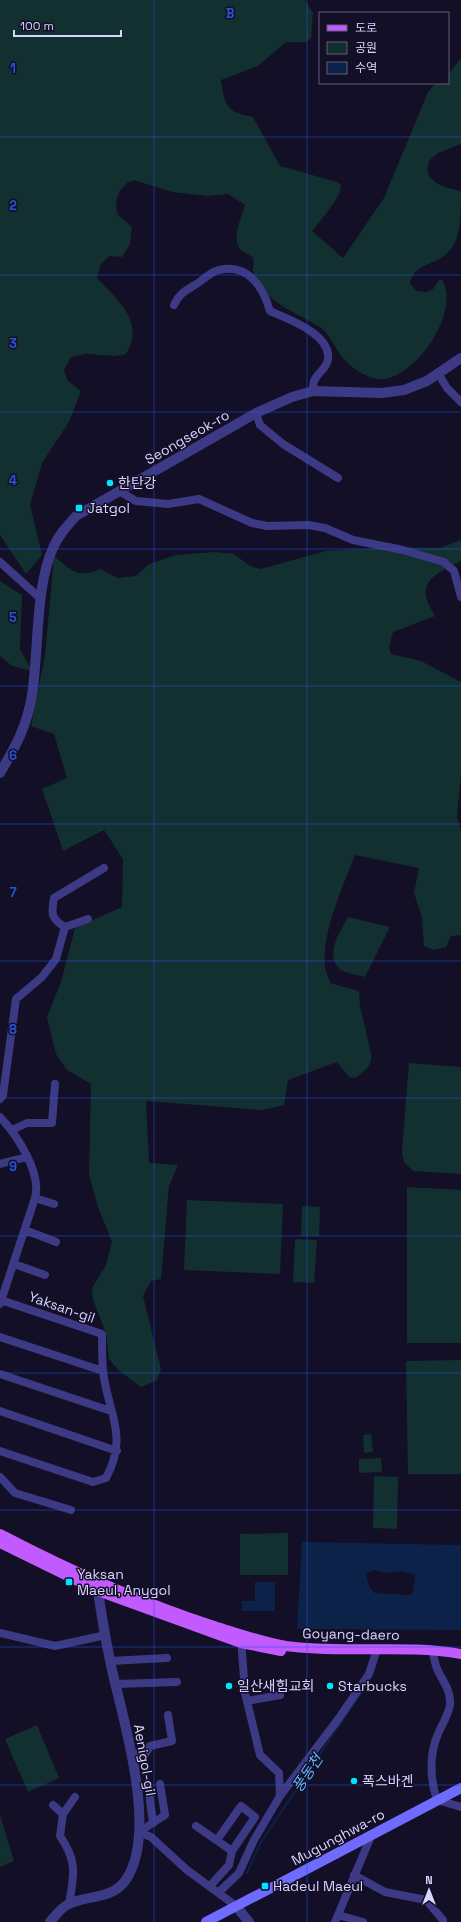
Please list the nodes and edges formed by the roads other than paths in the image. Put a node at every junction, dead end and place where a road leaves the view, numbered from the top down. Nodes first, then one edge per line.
1 (174, 305) dead end
2 (461, 358) edge
3 (439, 375) junction
4 (313, 391) junction
5 (461, 402) edge
6 (256, 413) junction
7 (338, 478) dead end
8 (119, 491) junction
9 (0, 562) edge
10 (461, 597) edge
11 (41, 599) junction
12 (0, 773) edge
13 (104, 868) dead end
14 (88, 919) dead end
15 (65, 927) junction
16 (55, 1084) dead end
17 (0, 1099) edge
18 (0, 1117) edge
19 (12, 1130) junction
20 (27, 1157) junction
21 (0, 1164) edge
22 (35, 1198) junction
23 (54, 1204) dead end
24 (25, 1230) junction
25 (56, 1242) dead end
26 (14, 1264) junction
27 (46, 1275) dead end
28 (1, 1302) edge
29 (0, 1337) edge
30 (103, 1371) junction
31 (0, 1374) edge
32 (0, 1411) edge
33 (112, 1411) junction
34 (0, 1451) edge
35 (117, 1451) junction
36 (0, 1477) edge
37 (70, 1510) dead end
38 (0, 1534) edge
39 (0, 1543) edge
40 (97, 1586) junction
41 (0, 1633) edge
42 (106, 1635) junction
43 (241, 1639) junction
44 (376, 1652) junction
45 (433, 1653) junction
46 (461, 1654) edge
47 (167, 1658) dead end
48 (461, 1660) edge
49 (110, 1661) junction
50 (177, 1682) dead end
51 (116, 1684) junction
52 (280, 1695) dead end
53 (247, 1700) junction
54 (168, 1714) dead end
55 (131, 1754) junction
56 (160, 1784) dead end
57 (136, 1787) junction
58 (461, 1788) edge
59 (280, 1796) junction
60 (75, 1797) dead end
61 (437, 1800) junction
62 (53, 1805) dead end
63 (461, 1807) edge
64 (62, 1814) junction
65 (153, 1823) junction
66 (196, 1826) dead end
67 (139, 1832) junction
68 (372, 1834) junction
69 (217, 1840) junction
70 (232, 1851) junction
71 (354, 1875) junction
72 (210, 1886) junction
73 (219, 1892) junction
74 (69, 1904) junction
75 (236, 1906) junction
76 (336, 1918) edge
77 (443, 1920) dead end
78 (50, 1922) edge
79 (206, 1922) edge
80 (249, 1922) edge
81 (363, 1922) edge

1 - 4 street
2 - 3 street, Seongseok-ro
3 - 4 street, Seongseok-ro
3 - 5 street
4 - 6 street, Seongseok-ro
6 - 7 street
6 - 8 street, Seongseok-ro
8 - 10 street
8 - 11 street, Seongseok-ro
9 - 11 street
11 - 12 street, Seongseok-ro
13 - 15 street
14 - 15 street
15 - 17 street
16 - 19 street
18 - 19 street, Yaksan-gil
19 - 20 street, Yaksan-gil
20 - 21 street
20 - 22 street, Yaksan-gil
22 - 23 street
22 - 24 street, Yaksan-gil
24 - 25 street
24 - 26 street, Yaksan-gil
26 - 27 street, Yaksan-gil
26 - 28 street, Yaksan-gil
28 - 30 street, Yaksan-gil
29 - 30 street
30 - 33 street, Yaksan-gil
31 - 33 street
32 - 35 street
33 - 35 street, Yaksan-gil
34 - 35 street, Yaksan-gil
36 - 37 street
38 - 40 main road, Goyang-daero
39 - 40 main road, Goyang-daero
40 - 42 street, Aenigol-gil
40 - 43 main road, Goyang-daero
41 - 42 street
42 - 49 street, Aenigol-gil
43 - 44 main road, Goyang-daero
43 - 53 street
44 - 45 main road, Goyang-daero
44 - 59 street
45 - 46 main road, Goyang-daero
45 - 48 main road, Goyang-daero
45 - 61 street
47 - 49 street
49 - 51 street, Aenigol-gil
50 - 51 street
51 - 55 street, Aenigol-gil
52 - 53 street
53 - 59 street
54 - 55 street
55 - 57 street, Aenigol-gil
56 - 65 street
57 - 65 street
57 - 67 street, Aenigol-gil
58 - 61 main road, Mugunghwa-ro
59 - 73 street
60 - 64 street
61 - 63 street
61 - 68 main road, Mugunghwa-ro
62 - 64 street
64 - 74 street
65 - 67 street
66 - 69 street
67 - 72 street
67 - 74 street, Aenigol-gil
68 - 71 street
68 - 75 main road, Mugunghwa-ro
69 - 70 street
69 - 70 street
70 - 72 street
71 - 76 street
71 - 77 street
72 - 73 street
73 - 75 street
74 - 78 street, Aenigol-gil
75 - 79 main road, Mugunghwa-ro
75 - 80 street
76 - 81 street

